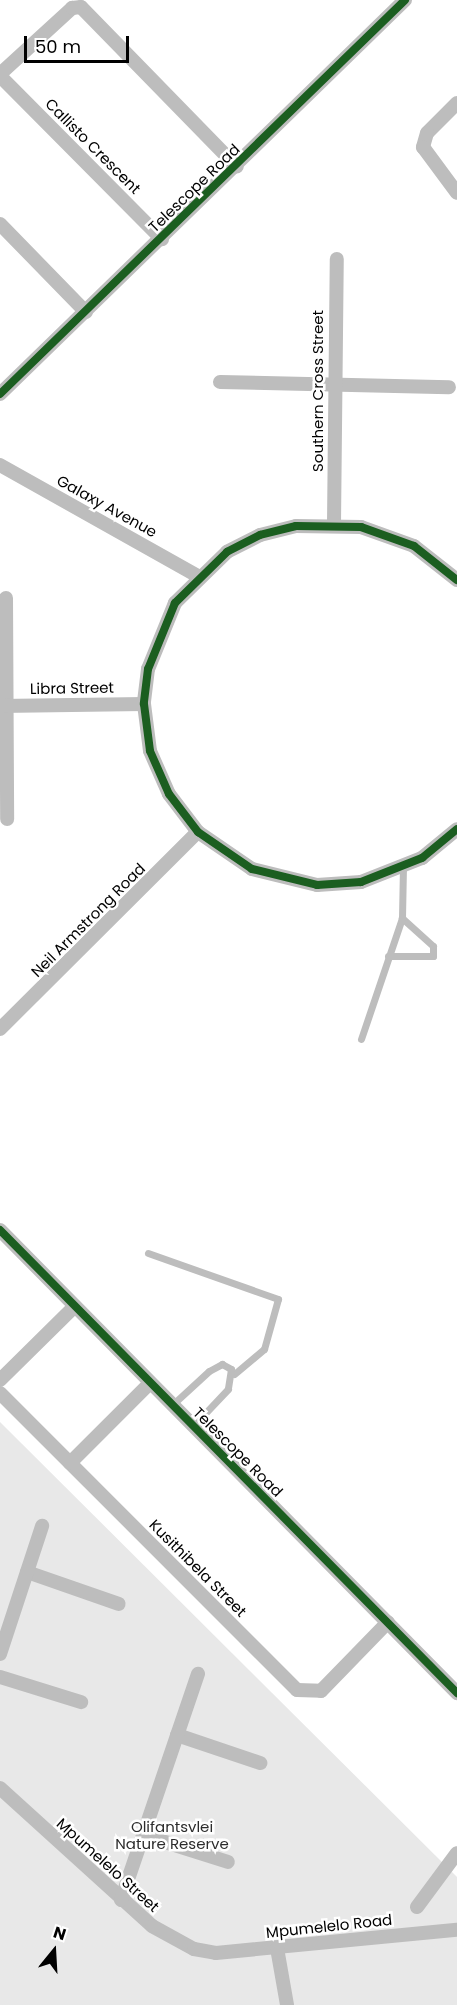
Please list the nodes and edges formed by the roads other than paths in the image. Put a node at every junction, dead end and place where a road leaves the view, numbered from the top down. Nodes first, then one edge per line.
1 (405, 0) edge
2 (0, 75) edge
3 (457, 103) edge
4 (237, 167) junction
5 (457, 193) edge
6 (0, 224) edge
7 (162, 239) junction
8 (337, 259) dead end
9 (86, 312) junction
10 (220, 382) dead end
11 (336, 384) junction
12 (3, 385) edge
13 (449, 387) dead end
14 (0, 465) edge
15 (334, 524) junction
16 (198, 576) junction
17 (457, 580) edge
18 (6, 598) dead end
19 (144, 704) junction
20 (3, 706) edge
21 (7, 819) dead end
22 (457, 830) edge
23 (198, 832) junction
24 (403, 868) junction
25 (402, 918) junction
26 (388, 956) junction
27 (0, 1029) edge
28 (361, 1039) dead end
29 (0, 1230) edge
30 (148, 1253) dead end
31 (75, 1306) junction
32 (234, 1374) junction
33 (0, 1380) edge
34 (150, 1383) junction
35 (0, 1393) edge
36 (172, 1405) junction
37 (193, 1426) junction
38 (70, 1463) junction
39 (42, 1526) dead end
40 (27, 1572) junction
41 (119, 1604) dead end
42 (388, 1622) junction
43 (0, 1654) edge
44 (198, 1674) dead end
45 (0, 1677) edge
46 (457, 1693) edge
47 (81, 1702) dead end
48 (177, 1735) junction
49 (260, 1763) dead end
50 (0, 1788) edge
51 (143, 1835) junction
52 (457, 1852) edge
53 (228, 1862) dead end
54 (121, 1900) junction
55 (417, 1906) dead end
56 (457, 1930) edge
57 (277, 1948) junction
58 (203, 1952) joint
59 (287, 2005) edge

1 - 4 street, Telescope Road
2 - 4 street, Callisto Crescent
2 - 7 street, Callisto Crescent
3 - 5 street
4 - 7 street, Telescope Road
6 - 9 street
7 - 9 street, Telescope Road
8 - 11 street, Southern Cross Street
9 - 12 street, Telescope Road
10 - 11 street
11 - 13 street
11 - 15 street, Southern Cross Street
14 - 16 street, Galaxy Avenue
15 - 16 street
15 - 17 street
16 - 19 street
18 - 20 street
19 - 20 street, Libra Street
19 - 23 street
20 - 21 street
22 - 24 street
23 - 24 street
23 - 27 street, Neil Armstrong Road
24 - 25 lane
25 - 26 lane
25 - 26 lane
26 - 28 lane
29 - 31 street, Telescope Road
30 - 32 lane
31 - 33 street
31 - 34 street, Telescope Road
32 - 36 lane
32 - 37 lane
34 - 36 street, Telescope Road
34 - 38 street
35 - 38 street, Kusithibela Street
36 - 37 street, Telescope Road
37 - 42 street, Telescope Road
38 - 42 street, Kusithibela Street
39 - 40 street
40 - 41 street
40 - 43 street
42 - 46 street, Telescope Road
44 - 48 street
45 - 47 street
48 - 49 street
48 - 51 street
50 - 54 street, Mpumelelo Street
51 - 53 street
51 - 54 street
52 - 55 street
54 - 58 street, Mpumelelo Street
56 - 57 street, Mpumelelo Road
57 - 58 street, Mpumelelo Road
57 - 59 street

